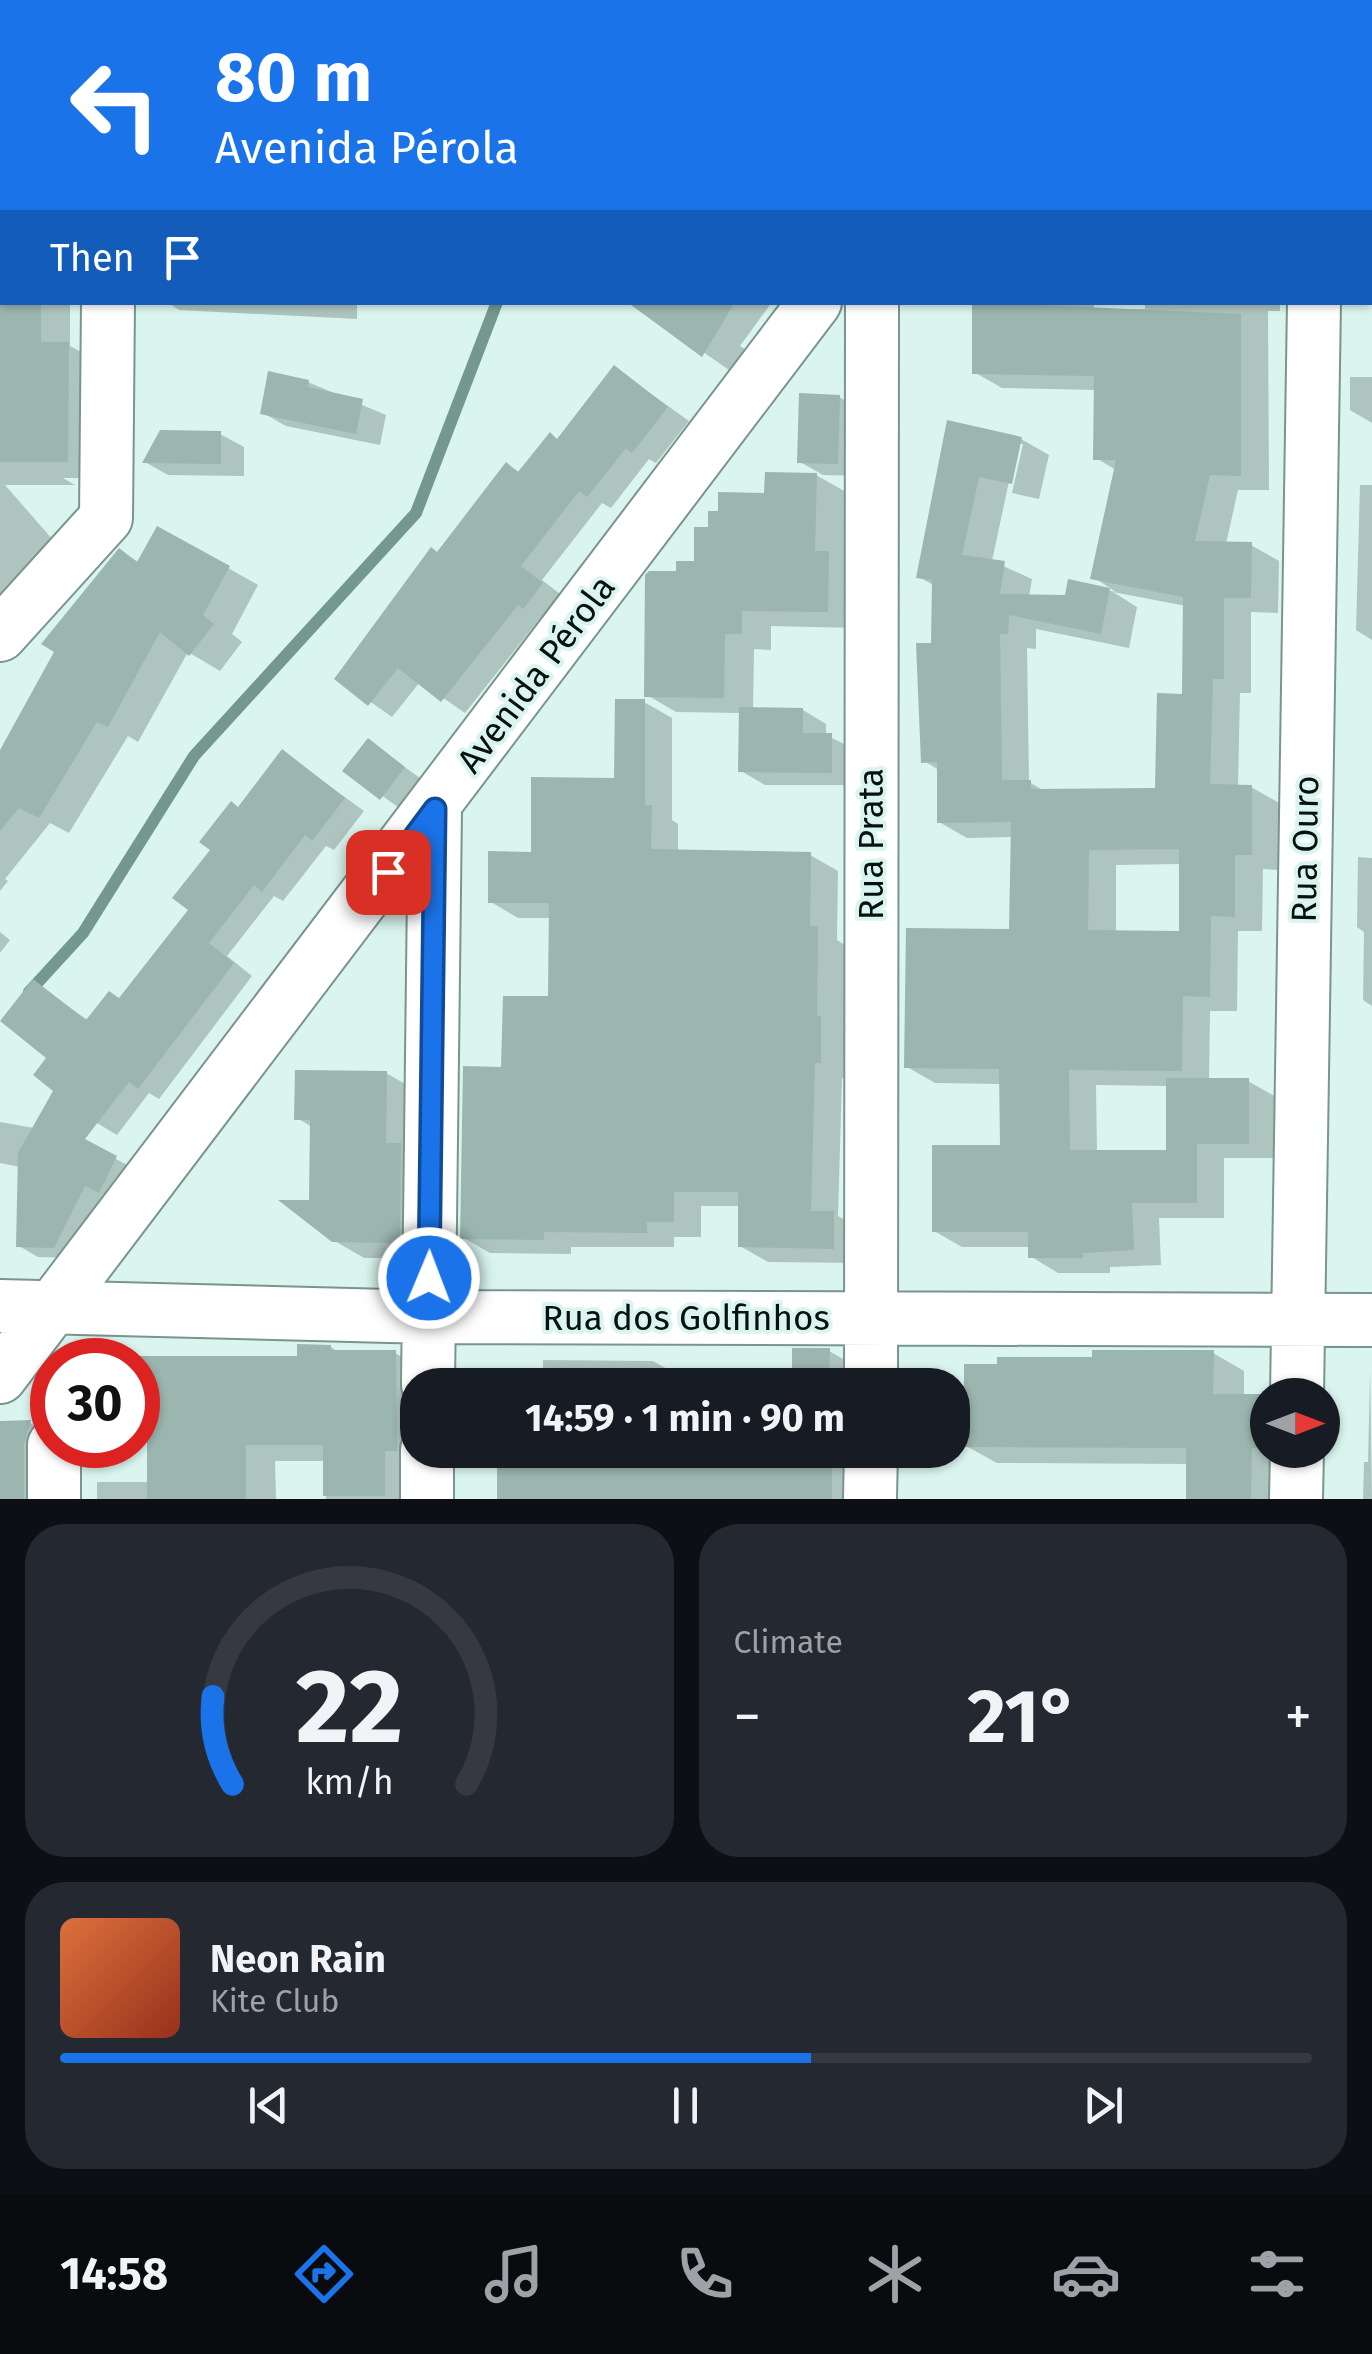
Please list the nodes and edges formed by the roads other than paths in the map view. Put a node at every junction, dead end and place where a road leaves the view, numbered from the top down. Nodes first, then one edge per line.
1 (108, 305) edge
2 (813, 305) edge
3 (872, 305) edge
4 (1314, 305) edge
5 (0, 635) edge
6 (435, 809) junction
7 (0, 1306) edge
8 (54, 1308) junction
9 (428, 1316) junction
10 (870, 1319) junction
11 (1298, 1319) junction
12 (1372, 1320) edge
13 (54, 1338) edge
14 (428, 1368) edge
15 (870, 1368) edge
16 (0, 1378) edge
17 (1297, 1378) edge
18 (54, 1468) edge
19 (428, 1468) edge
20 (870, 1468) edge
21 (1296, 1468) edge
22 (54, 1499) edge
23 (427, 1499) edge
24 (870, 1499) edge
25 (1296, 1499) edge

1 - 5 street
2 - 6 street, Avenida Pérola
3 - 10 street, Rua Prata
4 - 11 street, Rua Ouro
6 - 8 street, Avenida Pérola
6 - 9 street
7 - 8 street, Rua dos Golfinhos
8 - 9 street, Rua dos Golfinhos
8 - 13 street
8 - 16 street, Avenida Pérola
9 - 10 street, Rua dos Golfinhos
9 - 14 street
10 - 11 street, Rua dos Golfinhos
10 - 15 street, Rua Prata
11 - 12 street, Rua dos Golfinhos
11 - 17 street, Rua Ouro
18 - 22 street
19 - 23 street
20 - 24 street
21 - 25 street

